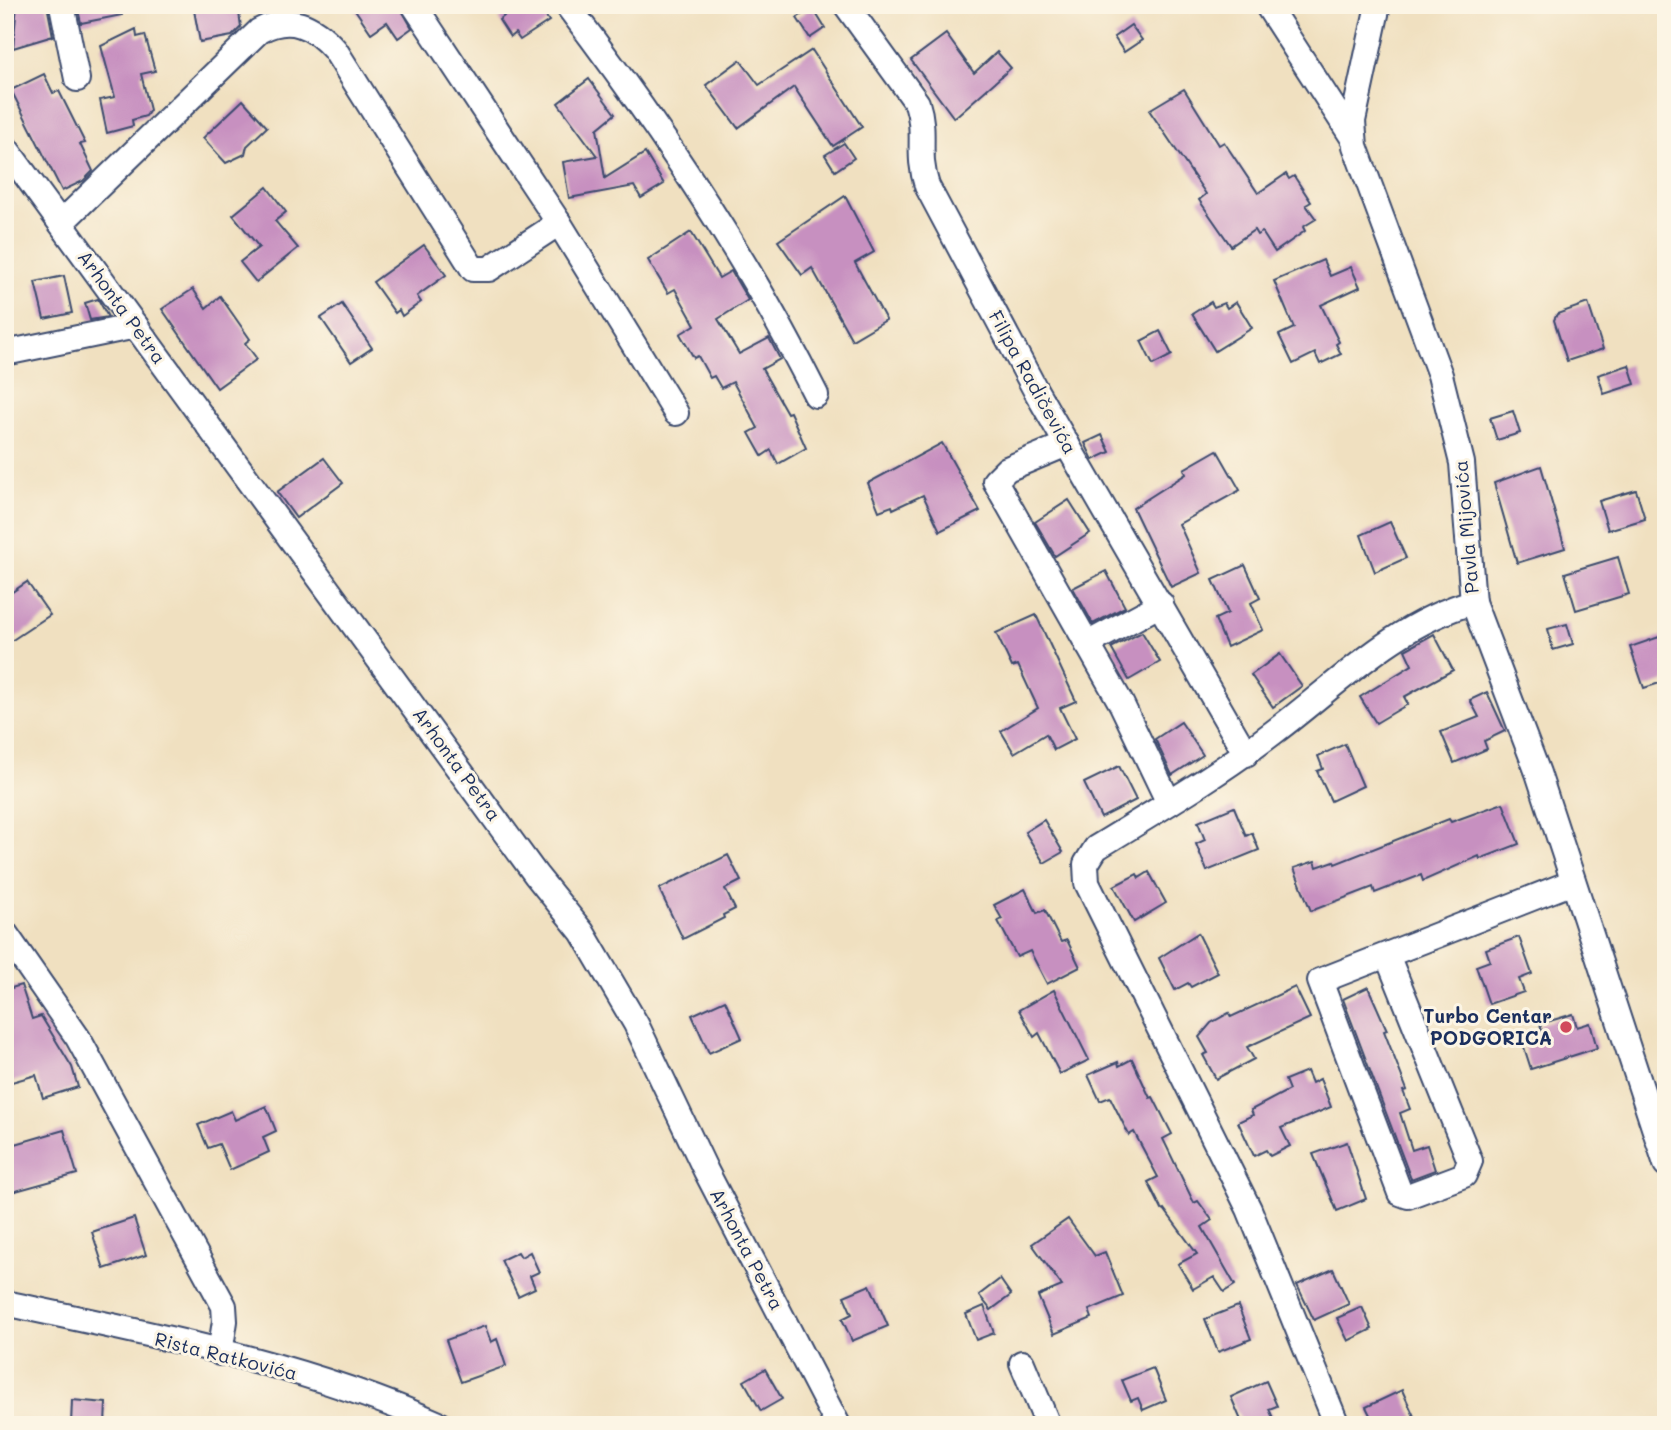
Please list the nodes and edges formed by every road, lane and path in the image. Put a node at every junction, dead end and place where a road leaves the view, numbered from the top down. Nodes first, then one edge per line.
1 (62, 5) edge
2 (414, 5) edge
3 (567, 5) edge
4 (846, 5) edge
5 (1267, 5) edge
6 (1378, 5) edge
7 (77, 79) dead end
8 (1353, 138) junction
9 (5, 147) edge
10 (61, 223) junction
11 (559, 223) junction
12 (136, 326) junction
13 (5, 353) edge
14 (816, 395) dead end
15 (677, 413) dead end
16 (1067, 444) junction
17 (1473, 602) junction
18 (1161, 604) junction
19 (1087, 644) junction
20 (1246, 754) junction
21 (1169, 803) junction
22 (1573, 881) junction
23 (5, 933) edge
24 (1387, 955) junction
25 (1666, 1164) edge
26 (5, 1303) edge
27 (220, 1353) junction
28 (1021, 1363) dead end
29 (441, 1425) edge
30 (838, 1425) edge
31 (1048, 1425) edge
32 (1337, 1425) edge

1 - 7 street
2 - 11 street
3 - 14 street
4 - 16 street, Filipa Radičevića
5 - 8 street
6 - 8 street, Pavla Mijovića
8 - 17 street, Pavla Mijovića
9 - 10 street, Arhonta Petra
10 - 11 street
10 - 12 street, Arhonta Petra
11 - 15 street
12 - 13 street
12 - 30 street, Arhonta Petra
16 - 18 street, Filipa Radičevića
16 - 19 street
17 - 20 street
17 - 22 street, Pavla Mijovića
18 - 19 street
18 - 20 street, Filipa Radičevića
19 - 21 street
20 - 21 street
21 - 32 street
22 - 24 street
22 - 25 street, Pavla Mijovića
23 - 27 street
24 - 24 street
26 - 27 street, Rista Ratkovića
27 - 29 street, Rista Ratkovića
28 - 31 street

